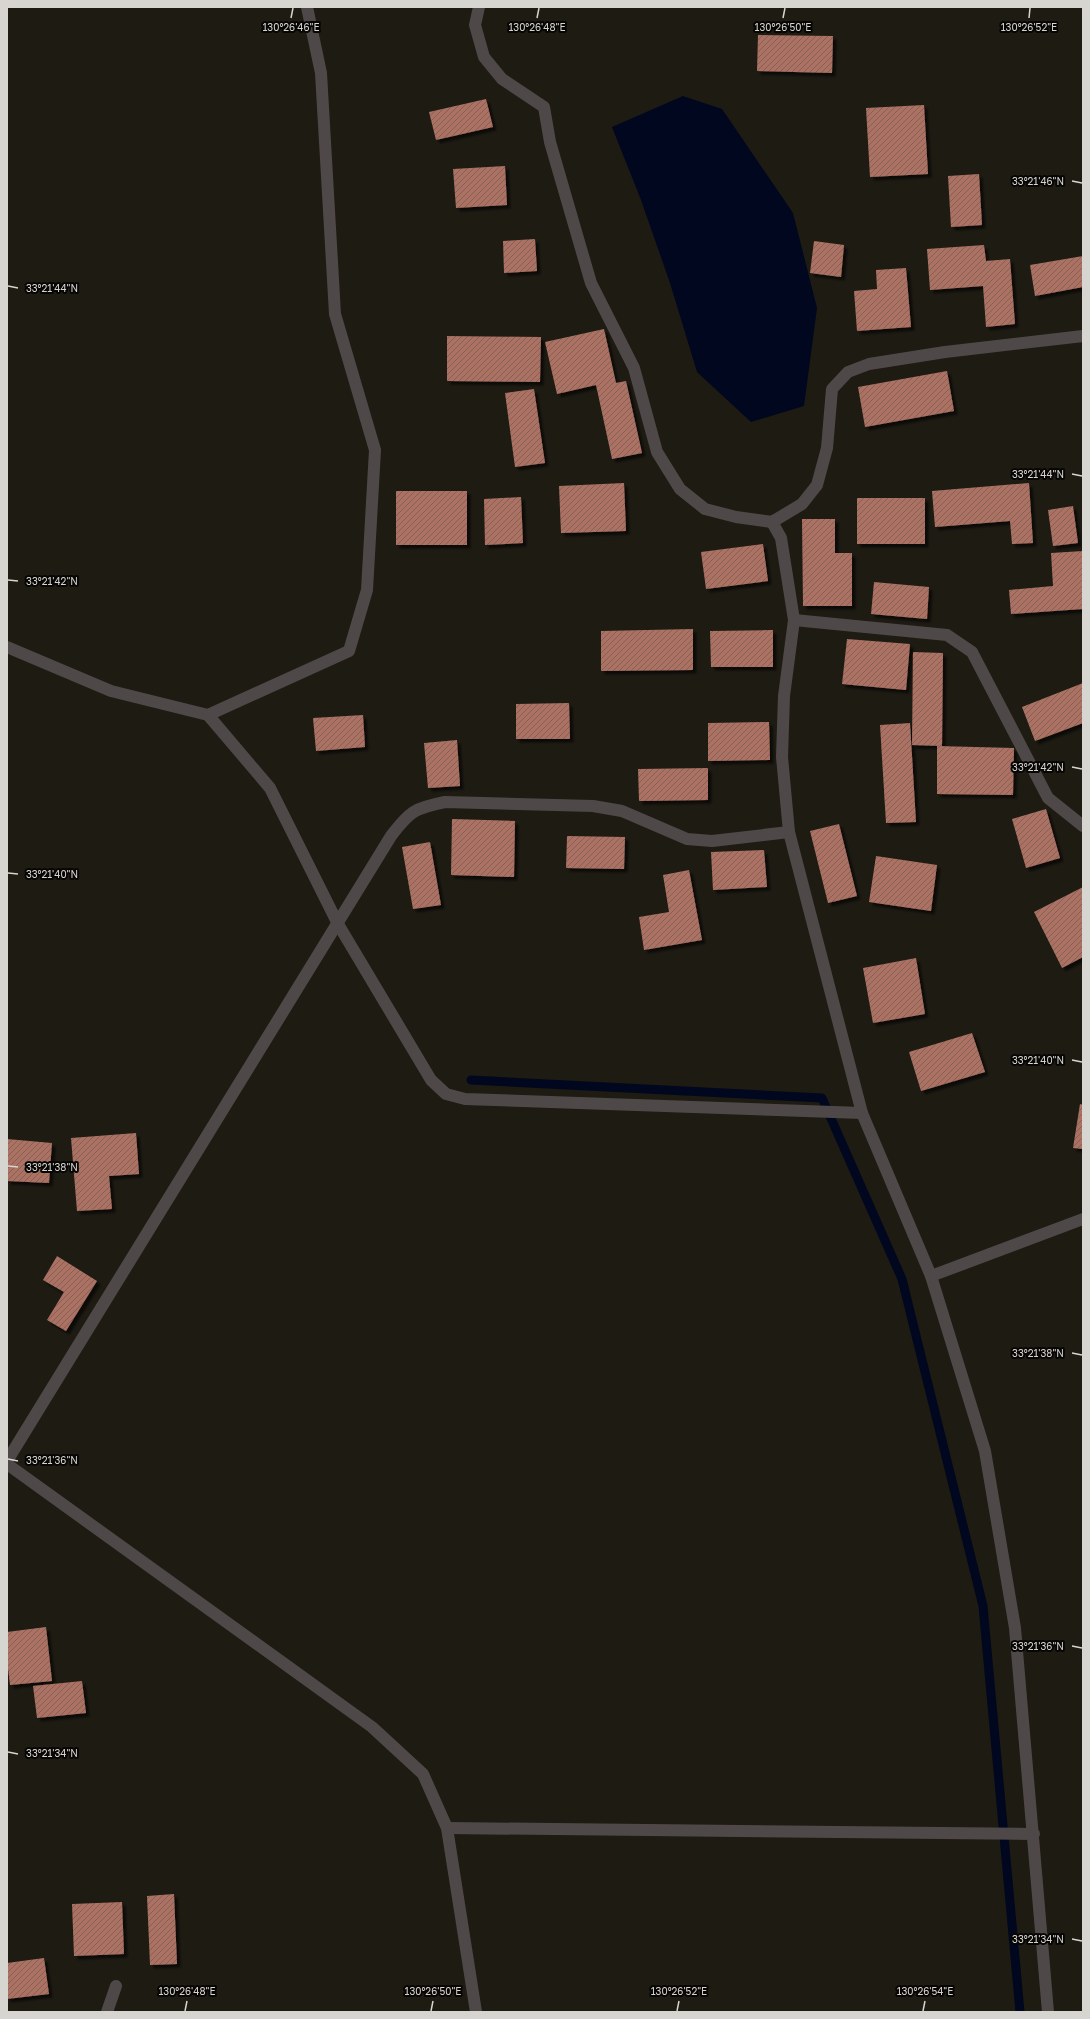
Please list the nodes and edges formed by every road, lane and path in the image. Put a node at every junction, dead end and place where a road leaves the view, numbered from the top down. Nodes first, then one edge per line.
1 (306, 7) edge
2 (479, 7) edge
3 (1083, 336) edge
4 (772, 522) junction
5 (794, 620) junction
6 (7, 647) edge
7 (208, 715) junction
8 (1083, 826) edge
9 (789, 832) junction
10 (338, 924) junction
11 (862, 1113) junction
12 (1083, 1219) edge
13 (931, 1276) junction
14 (7, 1463) edge
15 (447, 1828) junction
16 (1034, 1834) junction
17 (116, 1986) dead end
18 (107, 2012) edge
19 (476, 2012) edge
20 (1048, 2012) edge

1 - 7 street
2 - 4 street
3 - 4 street
4 - 5 street
5 - 8 street
5 - 9 street
6 - 7 street
7 - 10 street
9 - 10 street
9 - 11 street
10 - 11 street
10 - 14 street
11 - 13 street
12 - 13 street
13 - 16 street
14 - 15 street
15 - 16 street
15 - 19 street
16 - 20 street
17 - 18 street

